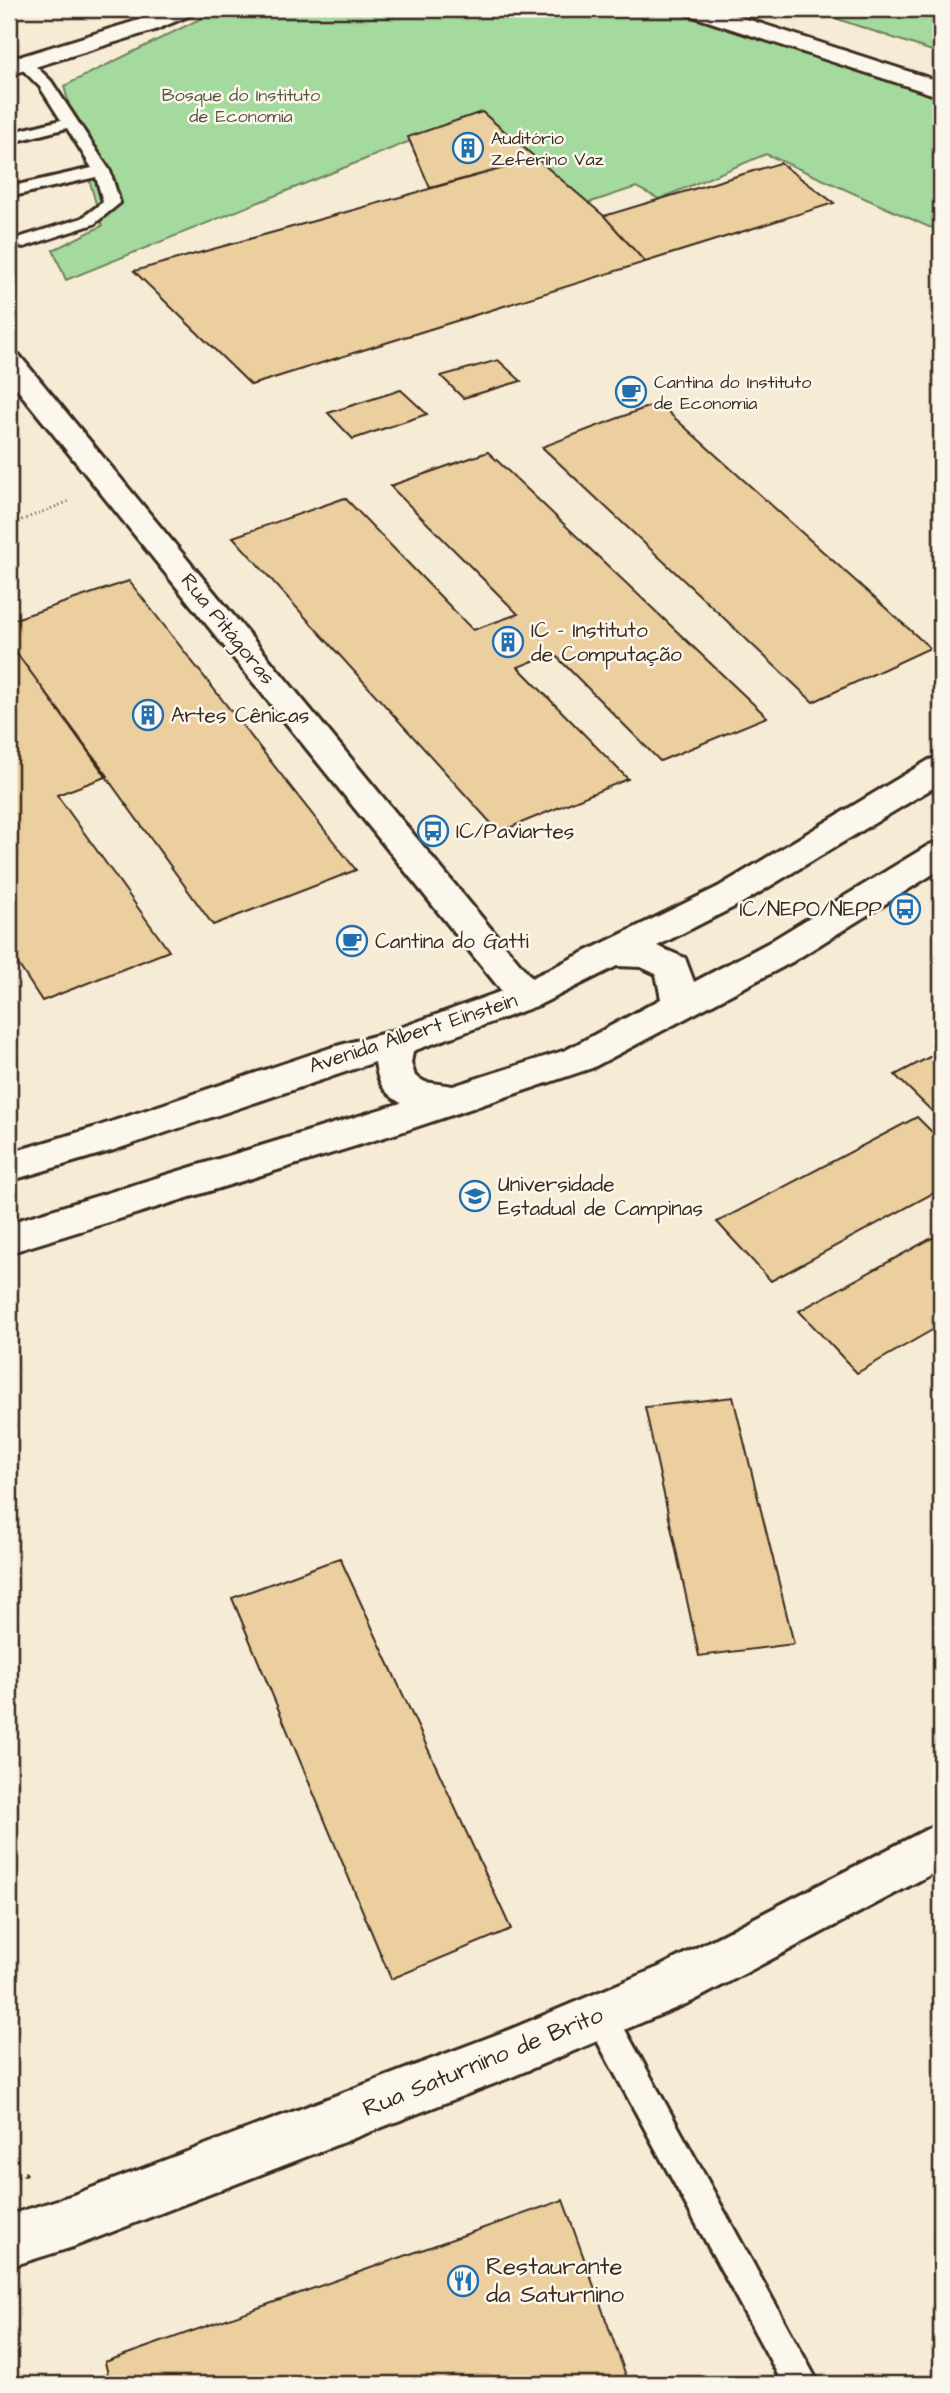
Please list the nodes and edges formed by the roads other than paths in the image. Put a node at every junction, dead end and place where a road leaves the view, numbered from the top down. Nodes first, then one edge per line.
1 (185, 9) edge
2 (694, 9) edge
3 (17, 65) edge
4 (941, 90) edge
5 (69, 123) junction
6 (9, 138) edge
7 (102, 171) junction
8 (9, 192) edge
9 (24, 242) dead end
10 (9, 361) edge
11 (941, 768) edge
12 (941, 853) edge
13 (611, 953) junction
14 (526, 996) junction
15 (680, 1007) junction
16 (396, 1043) junction
17 (452, 1100) junction
18 (9, 1167) edge
19 (9, 1238) edge
20 (941, 1844) edge
21 (600, 2015) junction
22 (9, 2241) edge
23 (802, 2384) edge

1 - 3 street
2 - 4 street
3 - 5 lane
5 - 6 lane
5 - 7 lane
7 - 8 lane
7 - 9 lane
10 - 14 street, Rua Pitágoras
11 - 13 street, Avenida Albert Einstein
12 - 15 street
13 - 14 street, Avenida Albert Einstein
13 - 15 street
14 - 16 street, Avenida Albert Einstein
15 - 17 street
16 - 17 street
16 - 18 street, Avenida Albert Einstein
17 - 19 street
20 - 21 street, Rua Saturnino de Brito
21 - 22 street, Rua Saturnino de Brito
21 - 23 lane

